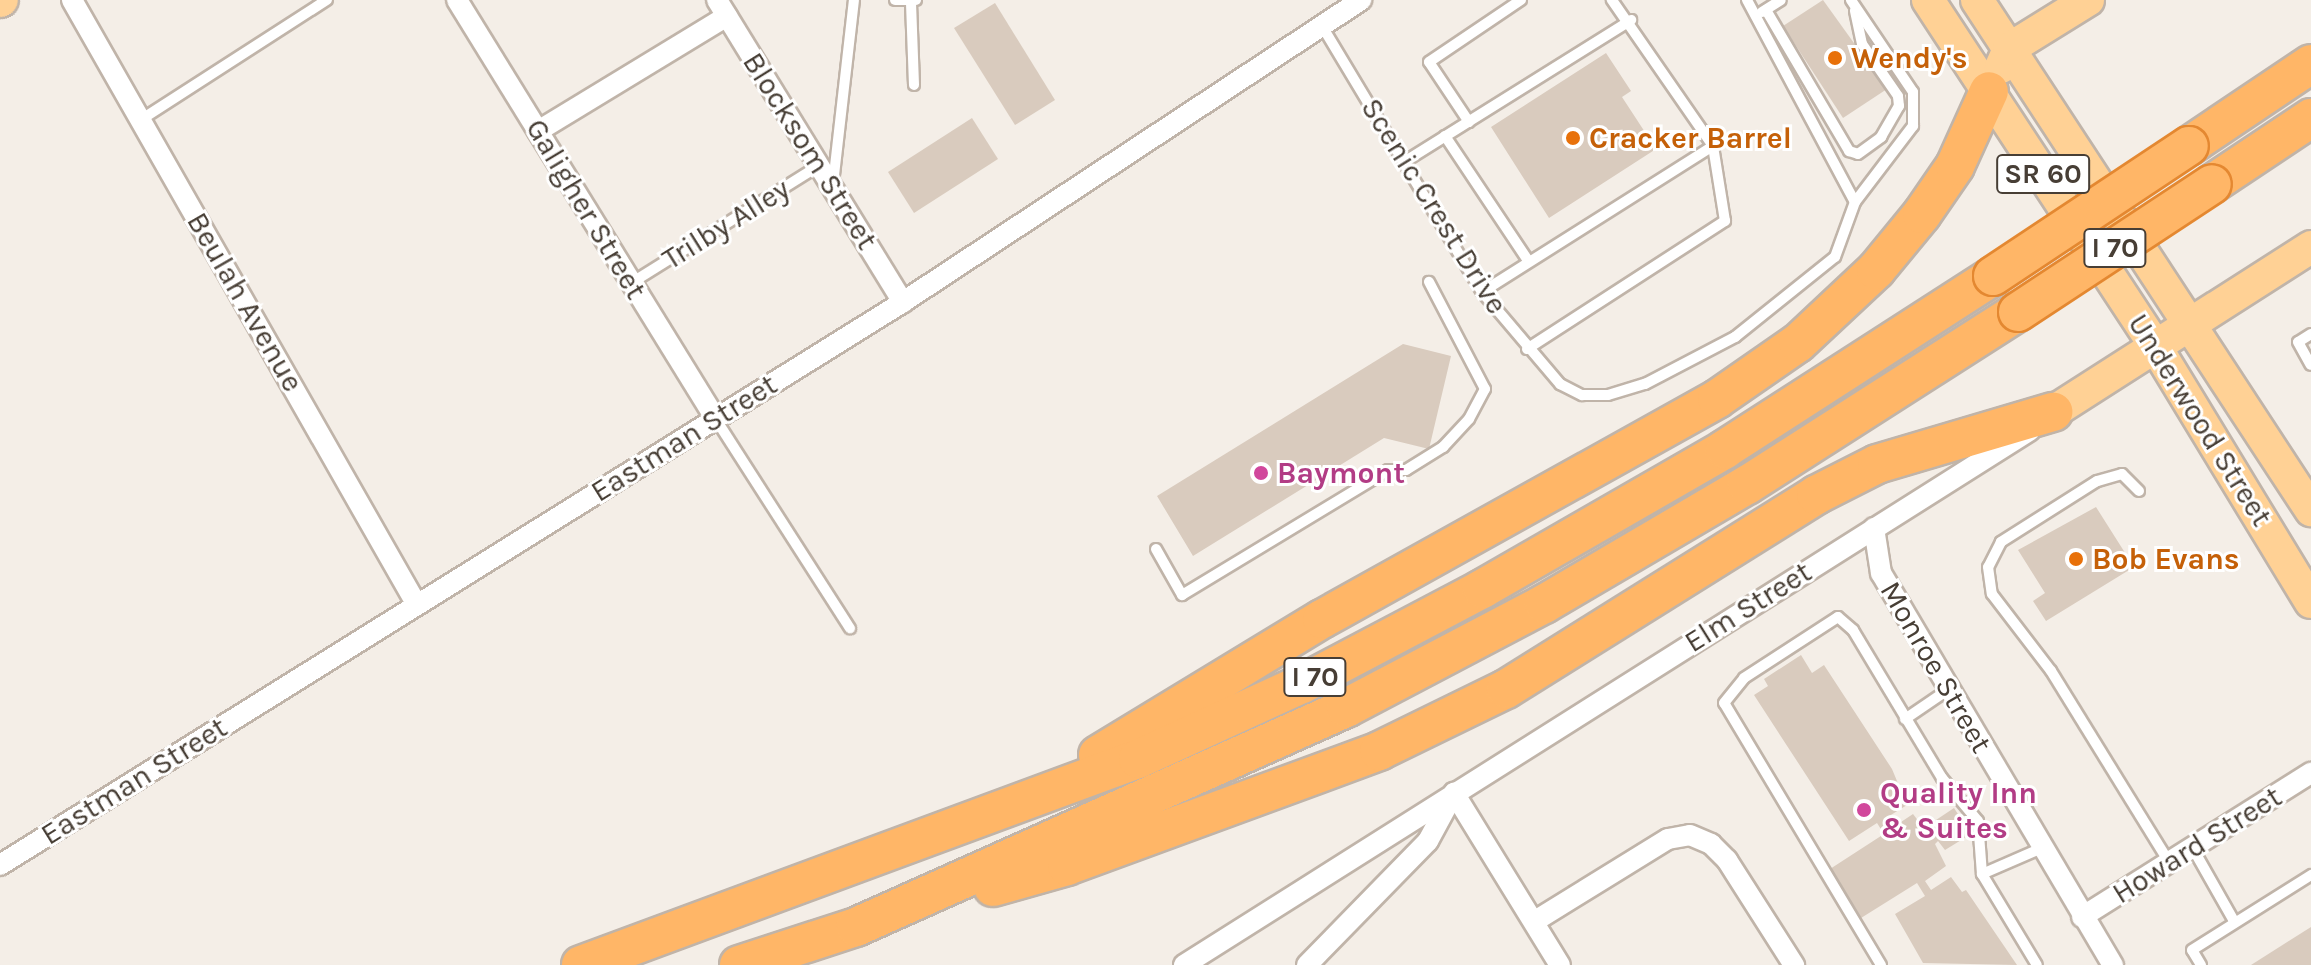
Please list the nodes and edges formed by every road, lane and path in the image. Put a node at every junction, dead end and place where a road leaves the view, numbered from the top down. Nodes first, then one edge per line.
1 (72, 0) edge
2 (327, 0) edge
3 (457, 0) edge
4 (854, 0) edge
5 (895, 0) edge
6 (1361, 0) edge
7 (1521, 0) edge
8 (1612, 0) edge
9 (1747, 0) edge
10 (1781, 0) edge
11 (1928, 0) edge
12 (1977, 0) edge
13 (2088, 0) edge
14 (914, 1) edge
15 (1852, 2) edge
16 (722, 8) edge
17 (1761, 13) junction
18 (1631, 20) junction
19 (1322, 26) junction
20 (2009, 49) junction
21 (2311, 64) edge
22 (914, 85) dead end
23 (1989, 91) junction
24 (2311, 118) edge
25 (142, 119) junction
26 (1469, 122) junction
27 (538, 131) junction
28 (1445, 136) junction
29 (1713, 146) junction
30 (1404, 162) junction
31 (820, 165) junction
32 (833, 186) junction
33 (1855, 202) junction
34 (2311, 247) edge
35 (1529, 262) junction
36 (1429, 282) dead end
37 (631, 283) junction
38 (1482, 292) junction
39 (903, 302) junction
40 (2191, 325) junction
41 (2311, 334) edge
42 (1527, 349) junction
43 (2157, 349) junction
44 (2311, 365) edge
45 (2053, 412) junction
46 (715, 418) junction
47 (2139, 491) dead end
48 (2311, 510) edge
49 (1874, 528) junction
50 (1156, 549) dead end
51 (2311, 602) edge
52 (417, 605) junction
53 (850, 628) dead end
54 (1949, 689) junction
55 (1905, 719) junction
56 (2311, 773) edge
57 (1454, 793) junction
58 (1033, 794) junction
59 (2192, 847) junction
60 (2042, 848) junction
61 (2169, 862) junction
62 (0, 865) edge
63 (1982, 874) junction
64 (2311, 875) edge
65 (2082, 917) junction
66 (1535, 921) junction
67 (2234, 921) junction
68 (856, 927) junction
69 (581, 965) edge
70 (739, 965) edge
71 (1184, 965) edge
72 (1307, 965) edge
73 (1560, 965) edge
74 (1794, 965) edge
75 (1881, 965) edge
76 (2037, 965) edge
77 (2113, 965) edge
78 (2201, 965) edge

1 - 25 street, Beulah Avenue
2 - 25 lane
3 - 27 street, Galigher Street
4 - 32 lane
5 - 14 lane
6 - 19 street, Eastman Street
7 - 26 lane
8 - 18 lane
9 - 17 lane
10 - 17 lane
11 - 23 main road, Underwood Street / SR 60
12 - 20 main road, Underwood Street / SR 60
13 - 20 main road
14 - 22 lane
15 - 17 lane
15 - 33 lane, Scenic Crest Drive
16 - 27 street
16 - 31 street, Blocksom Street
17 - 33 lane
18 - 26 lane
18 - 29 lane
19 - 30 lane, Scenic Crest Drive
19 - 39 street, Eastman Street
20 - 23 main road
20 - 40 main road, Underwood Street / SR 60
21 - 58 highway, I 70, bridge
23 - 43 main road, Underwood Street / SR 60
23 - 58 highway
24 - 68 highway, I 70, bridge
25 - 52 street, Beulah Avenue
26 - 28 lane
27 - 37 street, Galigher Street
28 - 30 lane
28 - 35 lane
29 - 35 lane
29 - 42 lane
30 - 38 lane, Scenic Crest Drive
31 - 32 street, Blocksom Street
31 - 37 lane, Trilby Alley
32 - 39 street, Blocksom Street
33 - 42 lane, Scenic Crest Drive
34 - 40 main road, Elm Street
35 - 38 lane
36 - 50 lane
37 - 46 street, Galigher Street
38 - 42 lane, Scenic Crest Drive
39 - 46 street, Eastman Street
40 - 43 main road, Elm Street
40 - 48 main road, Underwood Street / SR 60
41 - 44 lane
43 - 45 main road, Elm Street
43 - 51 main road, Underwood Street / SR 60
45 - 49 street, Elm Street
45 - 68 highway
46 - 52 street, Eastman Street
46 - 53 lane
47 - 61 lane
49 - 54 street, Monroe Street
49 - 57 street, Elm Street
52 - 62 street, Eastman Street
54 - 55 lane
54 - 60 street, Monroe Street
55 - 63 lane
55 - 75 lane
56 - 59 street, Howard Street
57 - 66 street
57 - 71 street, Elm Street
57 - 72 street
58 - 69 highway, I 70
59 - 61 street, Howard Street
59 - 67 lane
60 - 63 lane
60 - 65 street, Monroe Street
61 - 65 street, Howard Street
63 - 76 lane
64 - 67 lane
65 - 77 street, Monroe Street
66 - 73 street
66 - 74 street
67 - 78 lane
68 - 70 highway, I 70

